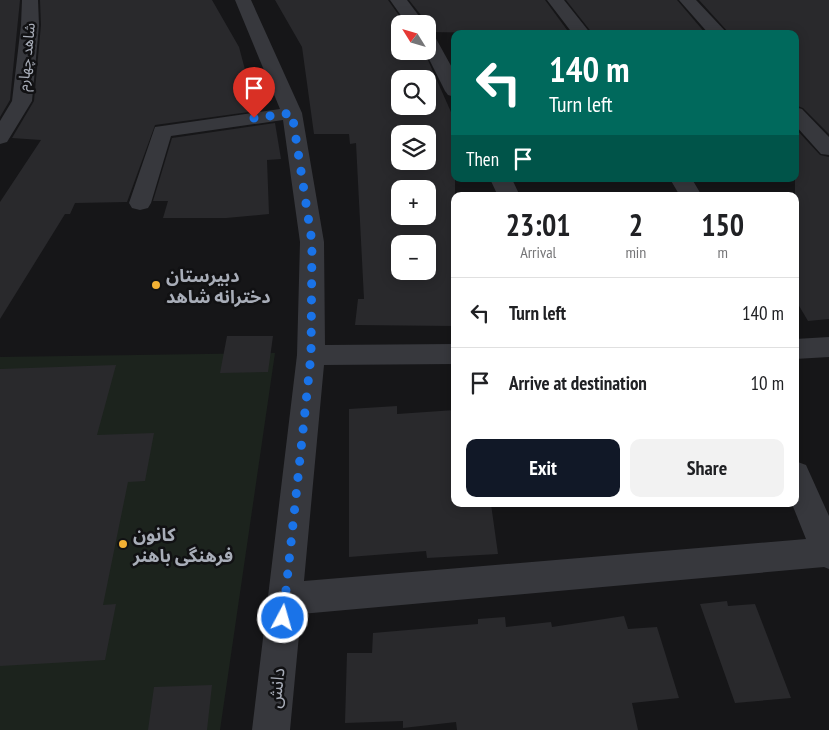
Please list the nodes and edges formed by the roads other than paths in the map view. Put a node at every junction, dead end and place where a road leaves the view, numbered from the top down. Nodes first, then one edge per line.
1 (30, 0) edge
2 (243, 0) edge
3 (398, 0) edge
4 (555, 0) edge
5 (687, 0) edge
6 (409, 15) edge
7 (579, 30) edge
8 (715, 30) edge
9 (436, 54) edge
10 (451, 83) edge
11 (292, 113) junction
12 (799, 117) edge
13 (0, 138) edge
14 (829, 149) edge
15 (140, 203) dead end
16 (829, 348) edge
17 (799, 349) edge
18 (451, 354) edge
19 (311, 355) junction
20 (799, 483) edge
21 (829, 553) edge
22 (285, 599) junction
23 (272, 730) edge

1 - 13 street, شاهد چهارم
2 - 11 street, دانش
3 - 6 street
4 - 7 street
5 - 8 street
9 - 10 street
11 - 15 street
11 - 19 street, دانش
12 - 14 street
16 - 17 street
18 - 19 street
19 - 22 street, دانش
20 - 21 street
21 - 22 street
22 - 23 street, دانش

